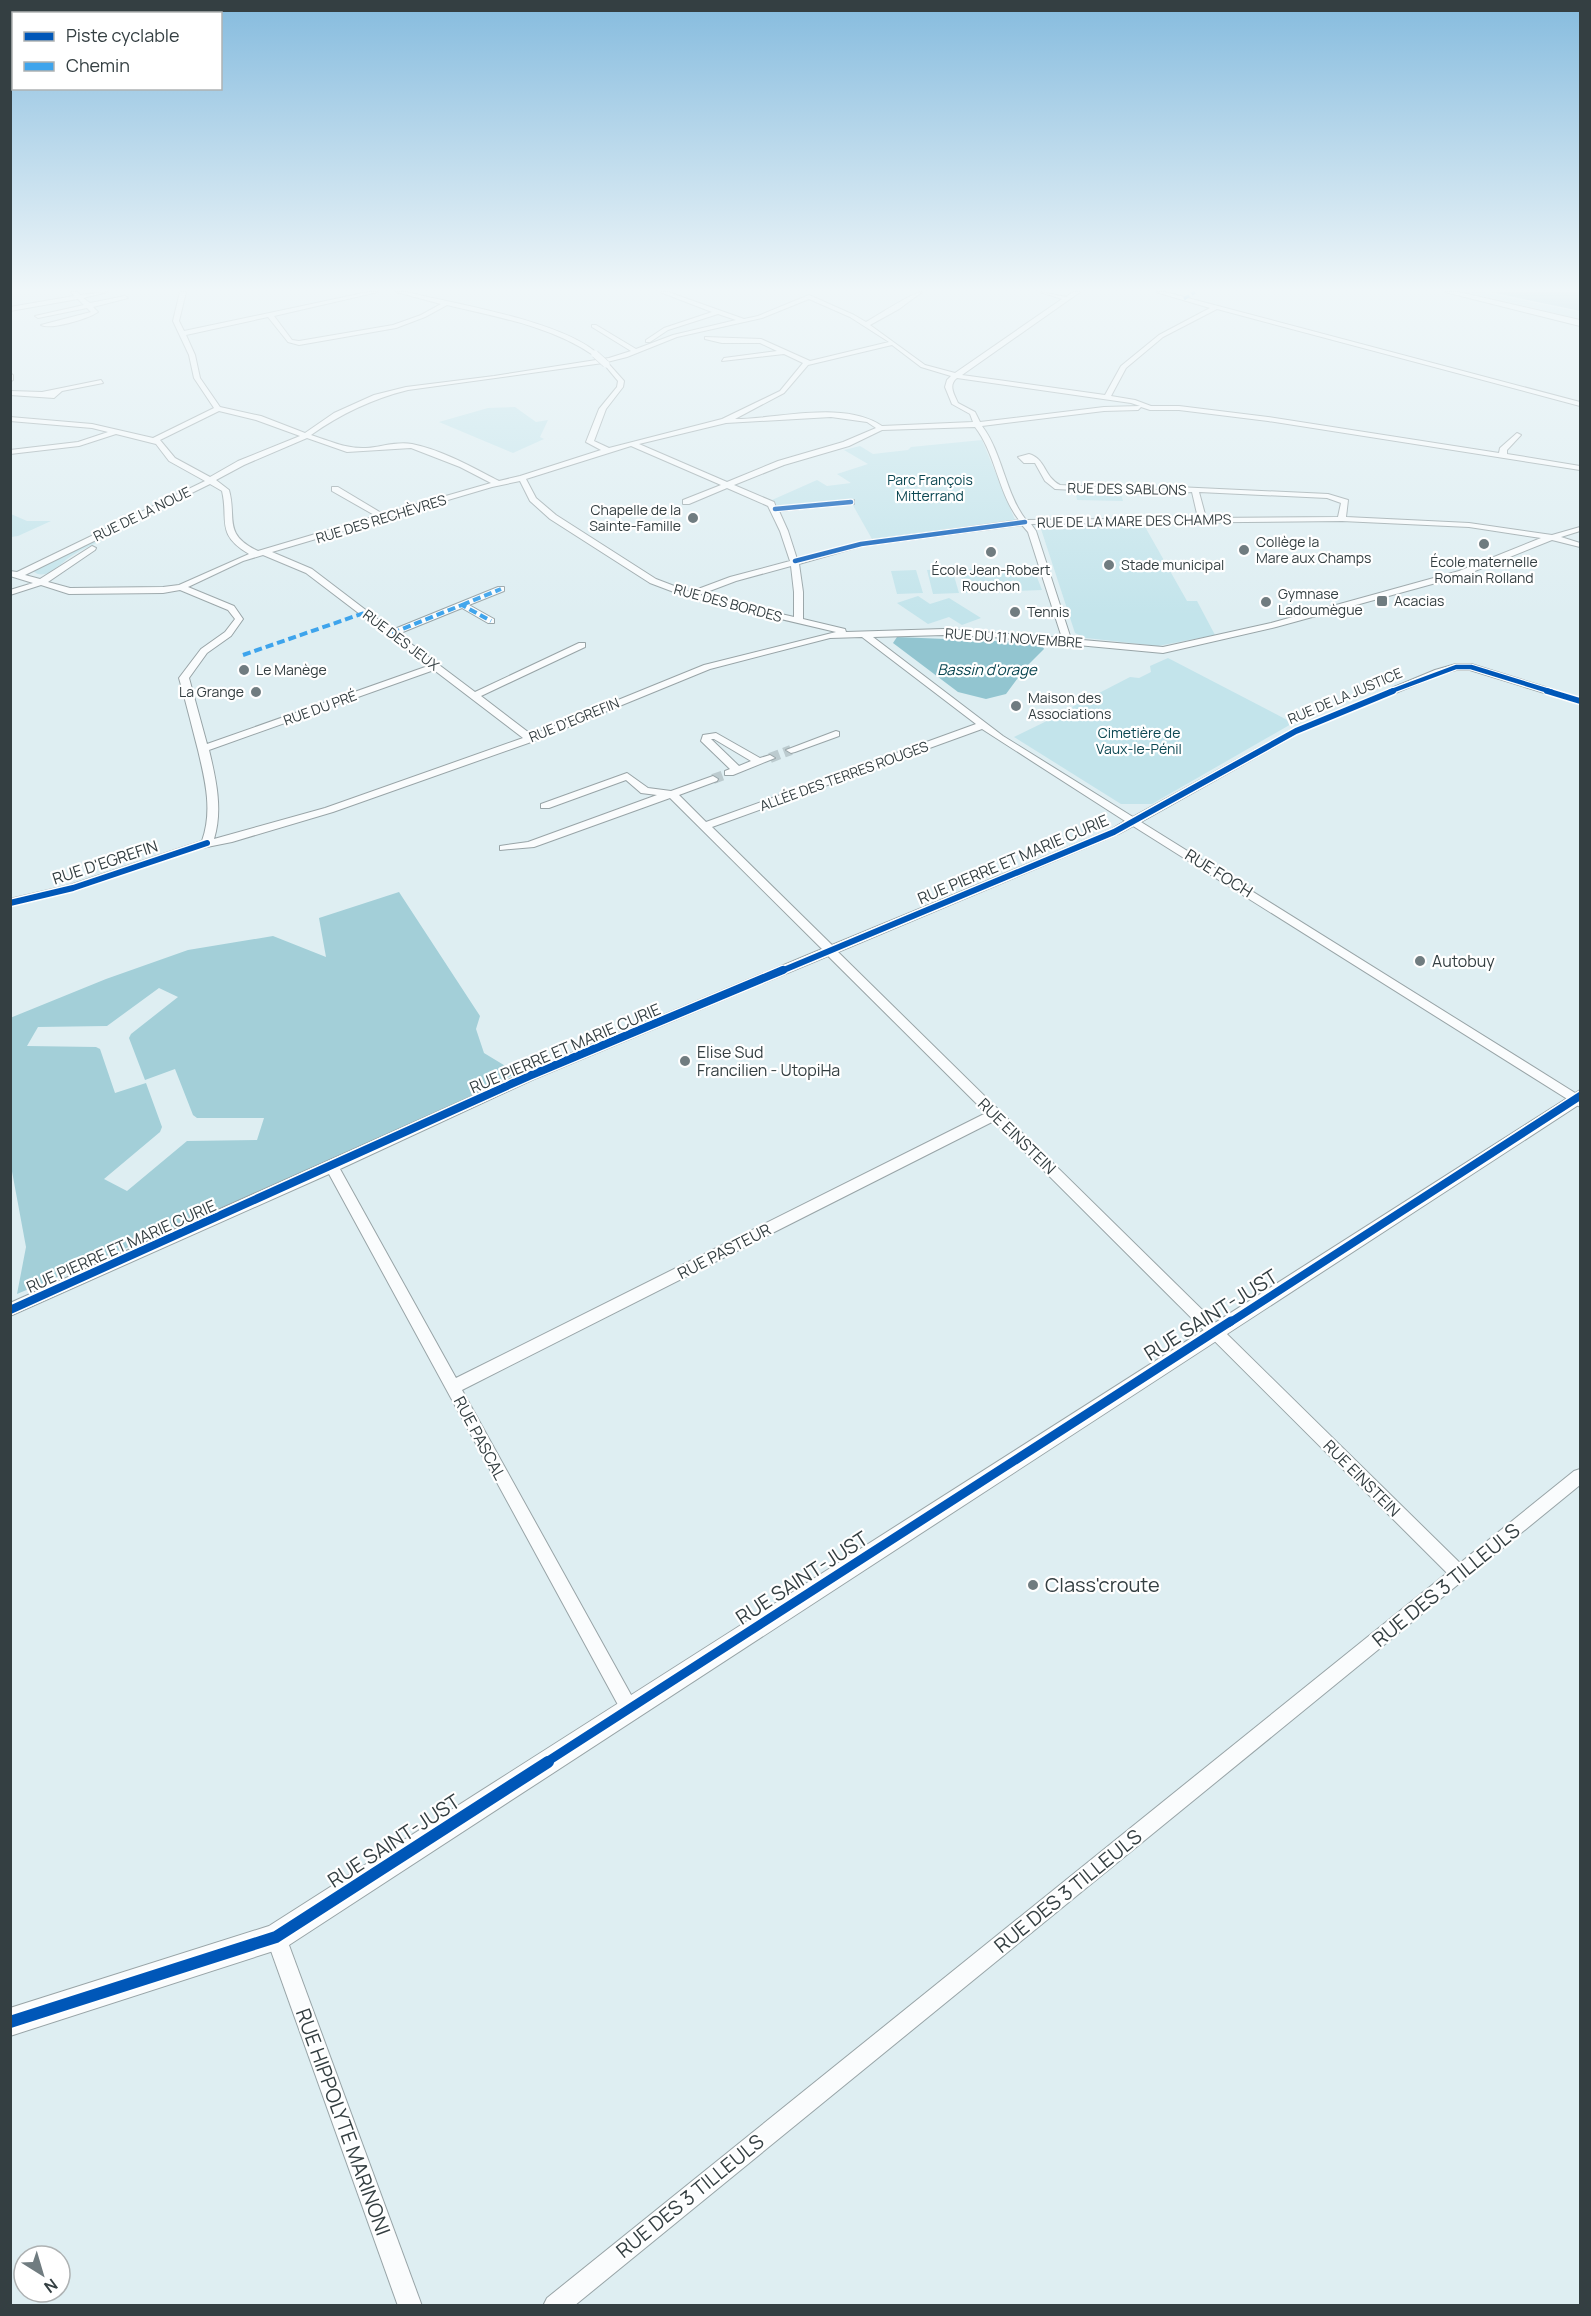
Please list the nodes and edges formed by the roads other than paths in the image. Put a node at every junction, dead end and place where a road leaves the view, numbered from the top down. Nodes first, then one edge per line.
1 (212, 400) edge
2 (370, 400) edge
3 (610, 400) edge
4 (766, 400) edge
5 (953, 400) edge
6 (1127, 400) edge
7 (1566, 400) edge
8 (1133, 401) junction
9 (1581, 404) edge
10 (1149, 408) junction
11 (1163, 408) junction
12 (218, 409) junction
13 (10, 419) edge
14 (725, 420) junction
15 (978, 424) junction
16 (881, 428) junction
17 (117, 432) junction
18 (1517, 435) dead end
19 (305, 436) junction
20 (154, 440) junction
21 (632, 444) junction
22 (608, 450) junction
23 (10, 452) edge
24 (265, 453) junction
25 (1503, 456) junction
26 (1038, 462) dead end
27 (1581, 468) edge
28 (522, 478) junction
29 (210, 480) junction
30 (499, 484) junction
31 (218, 485) junction
32 (730, 485) junction
33 (335, 489) dead end
34 (1195, 490) junction
35 (686, 502) dead end
36 (851, 502) dead end
37 (775, 509) junction
38 (384, 518) junction
39 (1342, 519) junction
40 (1203, 520) junction
41 (1025, 522) junction
42 (1581, 529) edge
43 (1551, 537) junction
44 (1581, 545) edge
45 (260, 554) junction
46 (795, 561) junction
47 (14, 574) edge
48 (40, 583) junction
49 (181, 587) junction
50 (501, 589) dead end
51 (10, 593) edge
52 (690, 595) junction
53 (462, 605) junction
54 (491, 621) dead end
55 (798, 622) junction
56 (392, 633) junction
57 (864, 634) junction
58 (1067, 640) junction
59 (582, 645) dead end
60 (436, 666) junction
61 (476, 695) junction
62 (1581, 701) edge
63 (983, 725) junction
64 (836, 734) dead end
65 (531, 739) junction
66 (202, 749) junction
67 (791, 750) tunnel mouth
68 (770, 758) tunnel mouth
69 (759, 762) junction
70 (713, 779) tunnel mouth
71 (672, 794) junction
72 (545, 806) dead end
73 (1134, 821) junction
74 (705, 826) junction
75 (207, 843) junction
76 (504, 848) dead end
77 (10, 903) edge
78 (831, 950) junction
79 (1579, 1099) edge
80 (994, 1115) junction
81 (332, 1167) junction
82 (10, 1310) edge
83 (1216, 1332) junction
84 (453, 1387) junction
85 (1581, 1476) edge
86 (1459, 1574) junction
87 (629, 1708) junction
88 (276, 1937) junction
89 (10, 2022) edge
90 (410, 2306) edge
91 (555, 2306) edge

1 - 12 street
2 - 19 street, RUE DE LA NOUE
3 - 22 street
4 - 14 street
5 - 15 street
6 - 8 street
7 - 9 street
8 - 10 street
8 - 11 street
10 - 11 street
10 - 15 street
11 - 25 street
12 - 19 street
12 - 20 street
13 - 17 street
14 - 16 street
14 - 21 street, RUE DES RECHÈVRES
15 - 16 street
15 - 41 street
16 - 32 street
17 - 20 street
17 - 23 street
18 - 25 street
19 - 24 street, RUE DE LA NOUE
19 - 30 street
20 - 29 street
21 - 22 street, RUE DES RECHÈVRES
21 - 32 street
22 - 28 street, RUE DES RECHÈVRES
24 - 29 street, RUE DE LA NOUE
24 - 31 street, RUE DE LA NOUE
25 - 27 street
26 - 34 street, RUE DES SABLONS
28 - 30 street, RUE DES RECHÈVRES
28 - 52 street, RUE DES BORDES
29 - 31 street
29 - 47 street, RUE DE LA NOUE
30 - 38 street, RUE DES RECHÈVRES
31 - 45 street
31 - 48 street, RUE DE LA NOUE
32 - 35 street
32 - 37 street
33 - 38 street
34 - 39 street, RUE DES SABLONS
34 - 40 street
36 - 37 street
37 - 46 street
38 - 45 street, RUE DES RECHÈVRES
39 - 40 street, RUE DE LA MARE DES CHAMPS
39 - 43 street, RUE DE LA MARE DES CHAMPS
40 - 41 street, RUE DE LA MARE DES CHAMPS
41 - 46 street, RUE DE LA MARE DES CHAMPS
41 - 58 street
42 - 43 street, RUE DU 11 NOVEMBRE
43 - 44 street, RUE DE LA MARE DES CHAMPS
43 - 58 street, RUE DU 11 NOVEMBRE
45 - 49 street, RUE DES RECHÈVRES
45 - 56 street, RUE DES JEUX
46 - 52 street, RUE DE LA MARE DES CHAMPS
46 - 55 street
47 - 48 street
48 - 49 street
48 - 51 street
49 - 66 street
50 - 53 street
52 - 55 street, RUE DES BORDES
53 - 54 street
53 - 56 street
55 - 57 street, RUE DES BORDES
56 - 60 street, RUE DES JEUX
57 - 58 street, RUE DU 11 NOVEMBRE
57 - 63 street, RUE FOCH
57 - 65 street, RUE D'EGREFIN
59 - 61 street
60 - 61 street, RUE DES JEUX
60 - 66 street, RUE DU PRÉ
61 - 65 street, RUE DES JEUX
62 - 73 street, RUE DE LA JUSTICE
63 - 73 street, RUE FOCH
63 - 74 street, ALLÉE DES TERRES ROUGES
64 - 67 street
65 - 75 street, RUE D'EGREFIN
66 - 75 street
68 - 69 street
69 - 69 street
70 - 71 street
71 - 72 street
71 - 74 street, RUE EINSTEIN
71 - 76 street
73 - 78 street, RUE PIERRE ET MARIE CURIE
73 - 79 street, RUE FOCH
74 - 78 street, RUE EINSTEIN
75 - 77 street, RUE D'EGREFIN
78 - 80 street, RUE EINSTEIN
78 - 81 street, RUE PIERRE ET MARIE CURIE
79 - 83 street, RUE SAINT-JUST
80 - 83 street, RUE EINSTEIN
80 - 84 street, RUE PASTEUR
81 - 82 street, RUE PIERRE ET MARIE CURIE
81 - 84 street, RUE PASCAL
83 - 86 street, RUE EINSTEIN
83 - 87 street, RUE SAINT-JUST
84 - 87 street, RUE PASCAL
85 - 86 street, RUE DES 3 TILLEULS
86 - 91 street, RUE DES 3 TILLEULS
87 - 88 street, RUE SAINT-JUST
88 - 89 street, RUE SAINT-JUST
88 - 90 street, RUE HIPPOLYTE MARINONI

